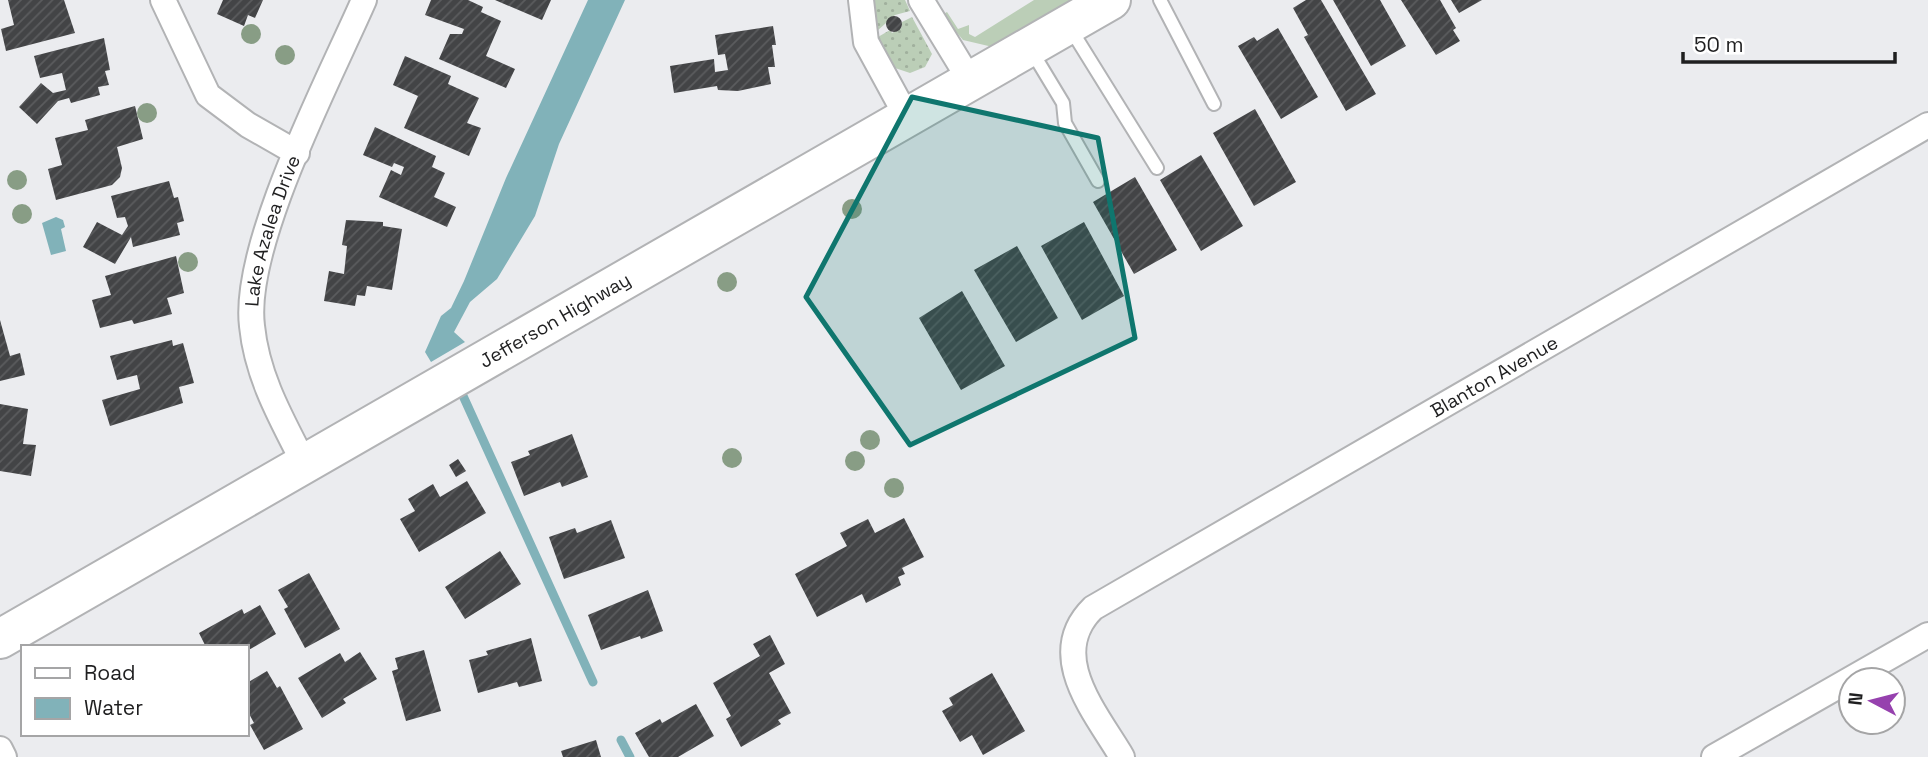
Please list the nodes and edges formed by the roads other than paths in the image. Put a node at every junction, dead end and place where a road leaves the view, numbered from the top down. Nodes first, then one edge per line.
1 (163, 0) edge
2 (364, 0) edge
3 (861, 0) edge
4 (921, 0) edge
5 (1111, 0) edge
6 (1160, 0) edge
7 (1068, 24) junction
8 (1029, 47) junction
9 (971, 82) junction
10 (1214, 104) dead end
11 (908, 119) junction
12 (1928, 125) edge
13 (297, 153) junction
14 (1157, 168) dead end
15 (1098, 181) dead end
16 (305, 465) junction
17 (1928, 635) edge
18 (0, 639) edge
19 (0, 749) edge
20 (4, 757) edge
21 (1122, 757) edge
22 (1713, 757) edge

1 - 13 street
2 - 13 street, Lake Azalea Drive
3 - 11 street
4 - 9 street
5 - 7 main road, Jefferson Highway
6 - 10 lane
7 - 8 main road, Jefferson Highway
7 - 14 lane
8 - 9 main road, Jefferson Highway
8 - 15 lane
9 - 11 main road, Jefferson Highway
11 - 16 main road, Jefferson Highway
12 - 21 street, Blanton Avenue
13 - 16 street, Lake Azalea Drive
16 - 18 main road, Jefferson Highway
17 - 22 street
19 - 20 street

